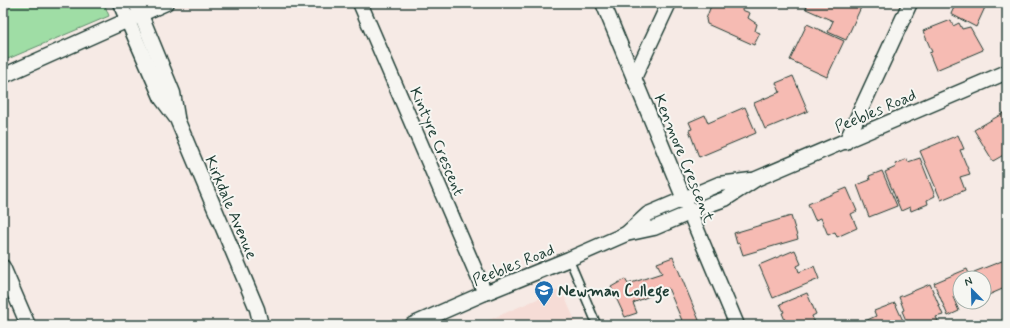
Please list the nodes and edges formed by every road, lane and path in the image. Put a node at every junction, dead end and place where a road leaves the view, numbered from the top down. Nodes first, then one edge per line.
1 (120, 3) edge
2 (166, 3) edge
3 (360, 3) edge
4 (603, 3) edge
5 (669, 3) edge
6 (910, 3) edge
7 (138, 9) edge
8 (127, 20) junction
9 (1007, 72) edge
10 (3, 76) edge
11 (634, 78) junction
12 (177, 119) junction
13 (846, 142) junction
14 (756, 179) junction
15 (684, 199) junction
16 (690, 213) junction
17 (626, 234) junction
18 (569, 259) junction
19 (3, 267) edge
20 (485, 293) junction
21 (256, 308) junction
22 (28, 325) edge
23 (261, 325) edge
24 (268, 325) edge
25 (412, 325) edge
26 (597, 325) edge
27 (737, 325) edge

1 - 8 street, Kirkdale Avenue
2 - 7 street
3 - 20 street, Kintyre Crescent
4 - 11 street, Kenmore Crescent
5 - 11 street
6 - 13 street
7 - 8 street
7 - 12 street, Kirkdale Avenue
8 - 10 street
8 - 12 street, Kirkdale Avenue
9 - 13 street, Peebles Road
11 - 15 street, Kenmore Crescent
12 - 21 street, Kirkdale Avenue
13 - 14 street, Peebles Road
14 - 15 street, Peebles Road
14 - 16 street, Peebles Road
15 - 16 street, Kenmore Crescent
15 - 17 street, Peebles Road
16 - 17 street, Peebles Road
16 - 27 street, Kenmore Crescent
17 - 18 street, Peebles Road
18 - 20 street, Peebles Road
18 - 26 lane
19 - 22 street
20 - 25 street, Peebles Road
21 - 23 street, Kirkdale Avenue
21 - 24 street, Kirkdale Avenue

